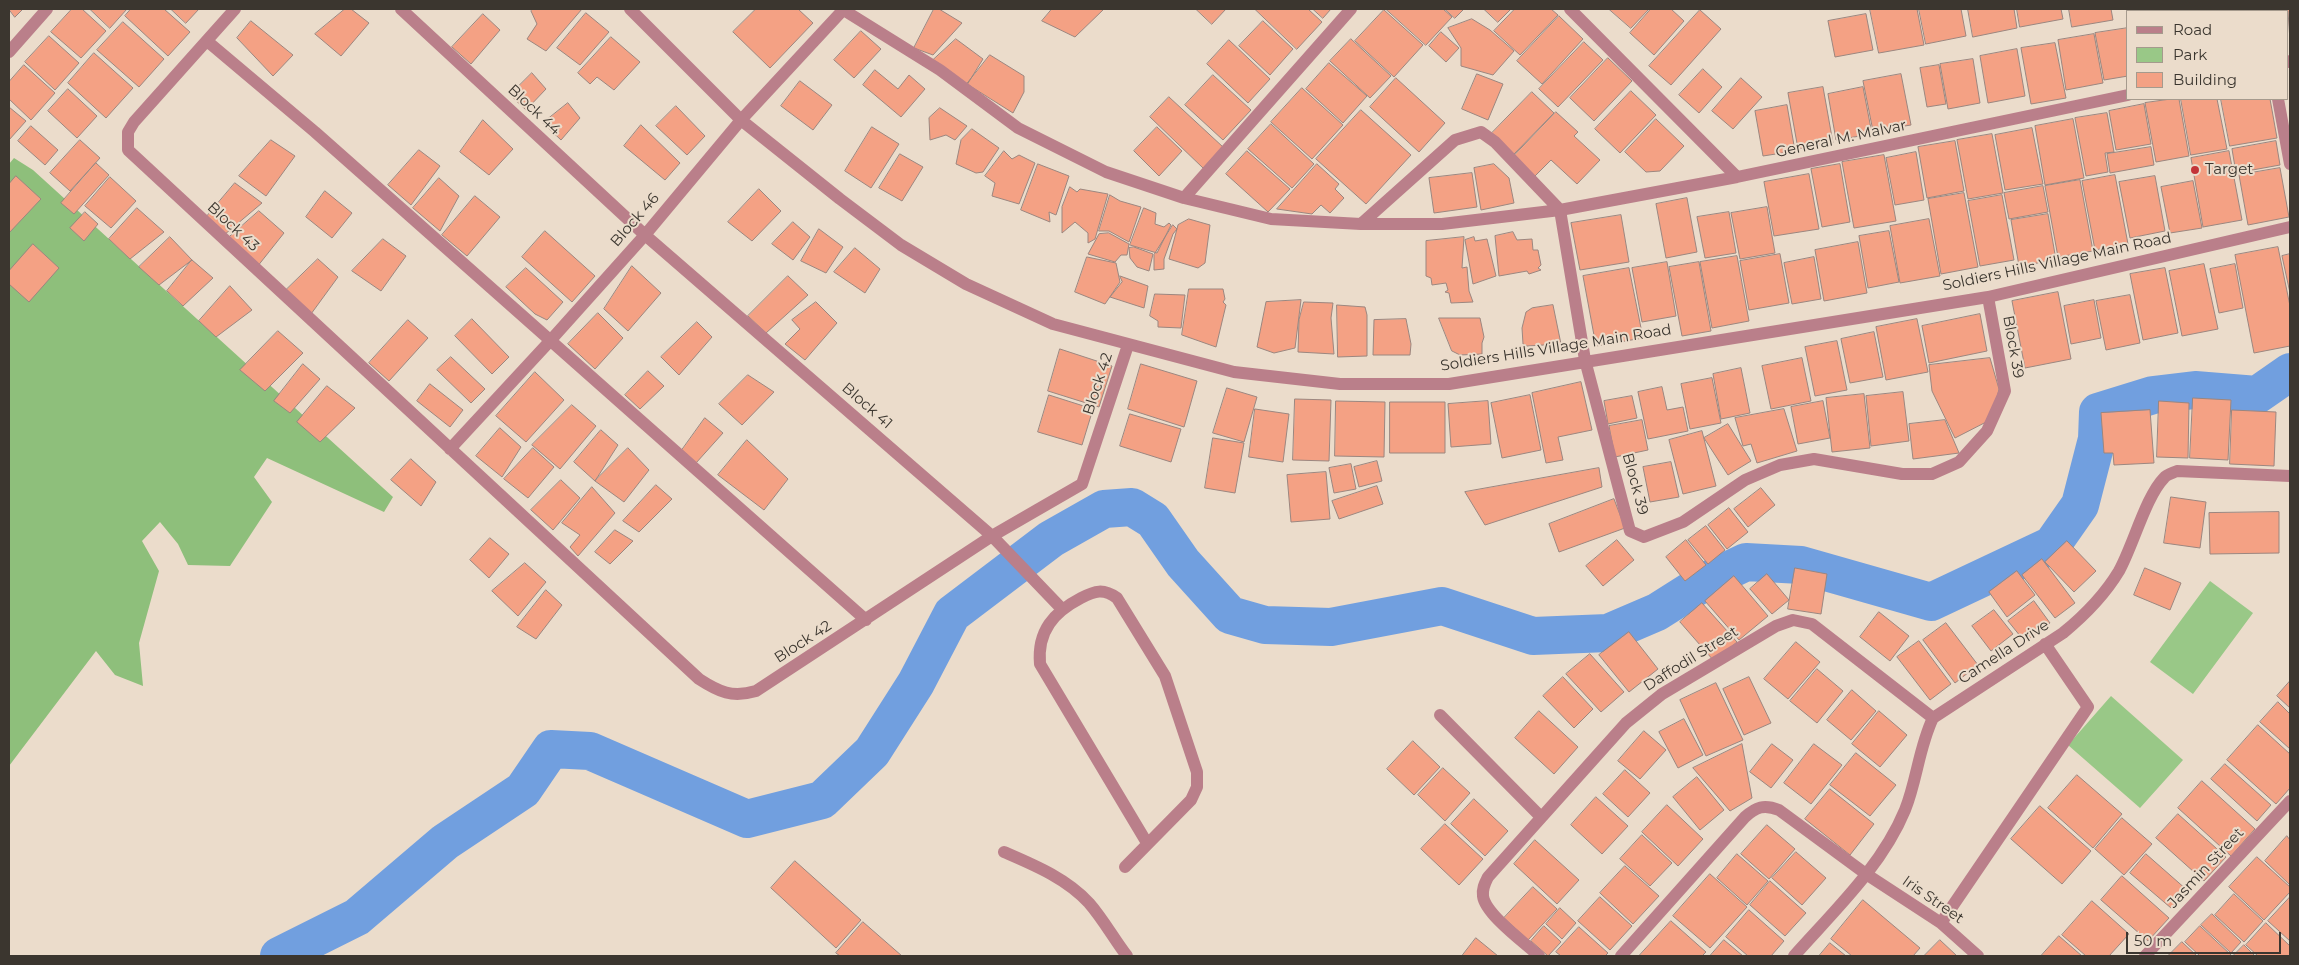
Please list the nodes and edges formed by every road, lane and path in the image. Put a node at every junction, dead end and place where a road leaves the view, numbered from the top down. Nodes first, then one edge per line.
1 (47, 9) edge
2 (235, 9) edge
3 (401, 9) edge
4 (630, 9) edge
5 (842, 9) edge
6 (1351, 9) edge
7 (1570, 9) edge
8 (208, 41) junction
9 (9, 52) edge
10 (2126, 95) edge
11 (2278, 100) edge
12 (741, 120) junction
13 (2290, 164) edge
14 (1737, 177) junction
15 (1184, 198) junction
16 (1560, 210) junction
17 (1361, 224) junction
18 (2290, 227) edge
19 (645, 235) junction
20 (1988, 297) junction
21 (550, 341) junction
22 (1128, 344) junction
23 (1585, 360) junction
24 (450, 450) junction
25 (2290, 476) edge
26 (992, 536) junction
27 (1061, 608) junction
28 (866, 620) junction
29 (2045, 644) junction
30 (1440, 715) dead end
31 (1933, 718) junction
32 (2290, 801) edge
33 (1540, 816) junction
34 (1147, 843) junction
35 (1004, 852) dead end
36 (1125, 867) dead end
37 (1866, 874) junction
38 (1941, 923) junction
39 (1127, 956) edge
40 (1539, 956) edge
41 (1621, 956) edge
42 (1794, 956) edge
43 (1978, 956) edge
44 (2145, 956) edge

1 - 9 street
2 - 8 street, Block 43
3 - 19 street, Block 44
4 - 12 street, Soldiers Hills Village Main Road
5 - 12 street, Block 46
5 - 15 street, General M. Malvar
6 - 15 street
7 - 14 street
8 - 21 street
8 - 24 street, Block 43
10 - 14 street, General M. Malvar
11 - 13 street
12 - 19 street, Block 46
12 - 22 street, Soldiers Hills Village Main Road
14 - 16 street, General M. Malvar
15 - 17 street, General M. Malvar
16 - 17 street, General M. Malvar
16 - 17 street
16 - 23 street, Block 39
18 - 20 street, Soldiers Hills Village Main Road
19 - 21 street, Block 46
19 - 26 street, Block 41
20 - 23 street, Soldiers Hills Village Main Road
20 - 23 street, Block 39
21 - 24 street, Block 46
21 - 28 street
22 - 23 street, Soldiers Hills Village Main Road
22 - 26 street, Block 42
24 - 28 street, Block 42
25 - 29 street, Camella Drive
26 - 27 street, Block 41
26 - 28 street, Block 42
27 - 34 street
27 - 34 street
29 - 31 street, Camella Drive
29 - 38 street
30 - 33 street
31 - 33 street, Daffodil Street
31 - 37 street
32 - 44 street, Jasmin Street
33 - 40 street, Daffodil Street
34 - 36 street
35 - 39 street
37 - 38 street, Iris Street
37 - 41 street, Iris Street
37 - 42 street
38 - 43 street, Iris Street

